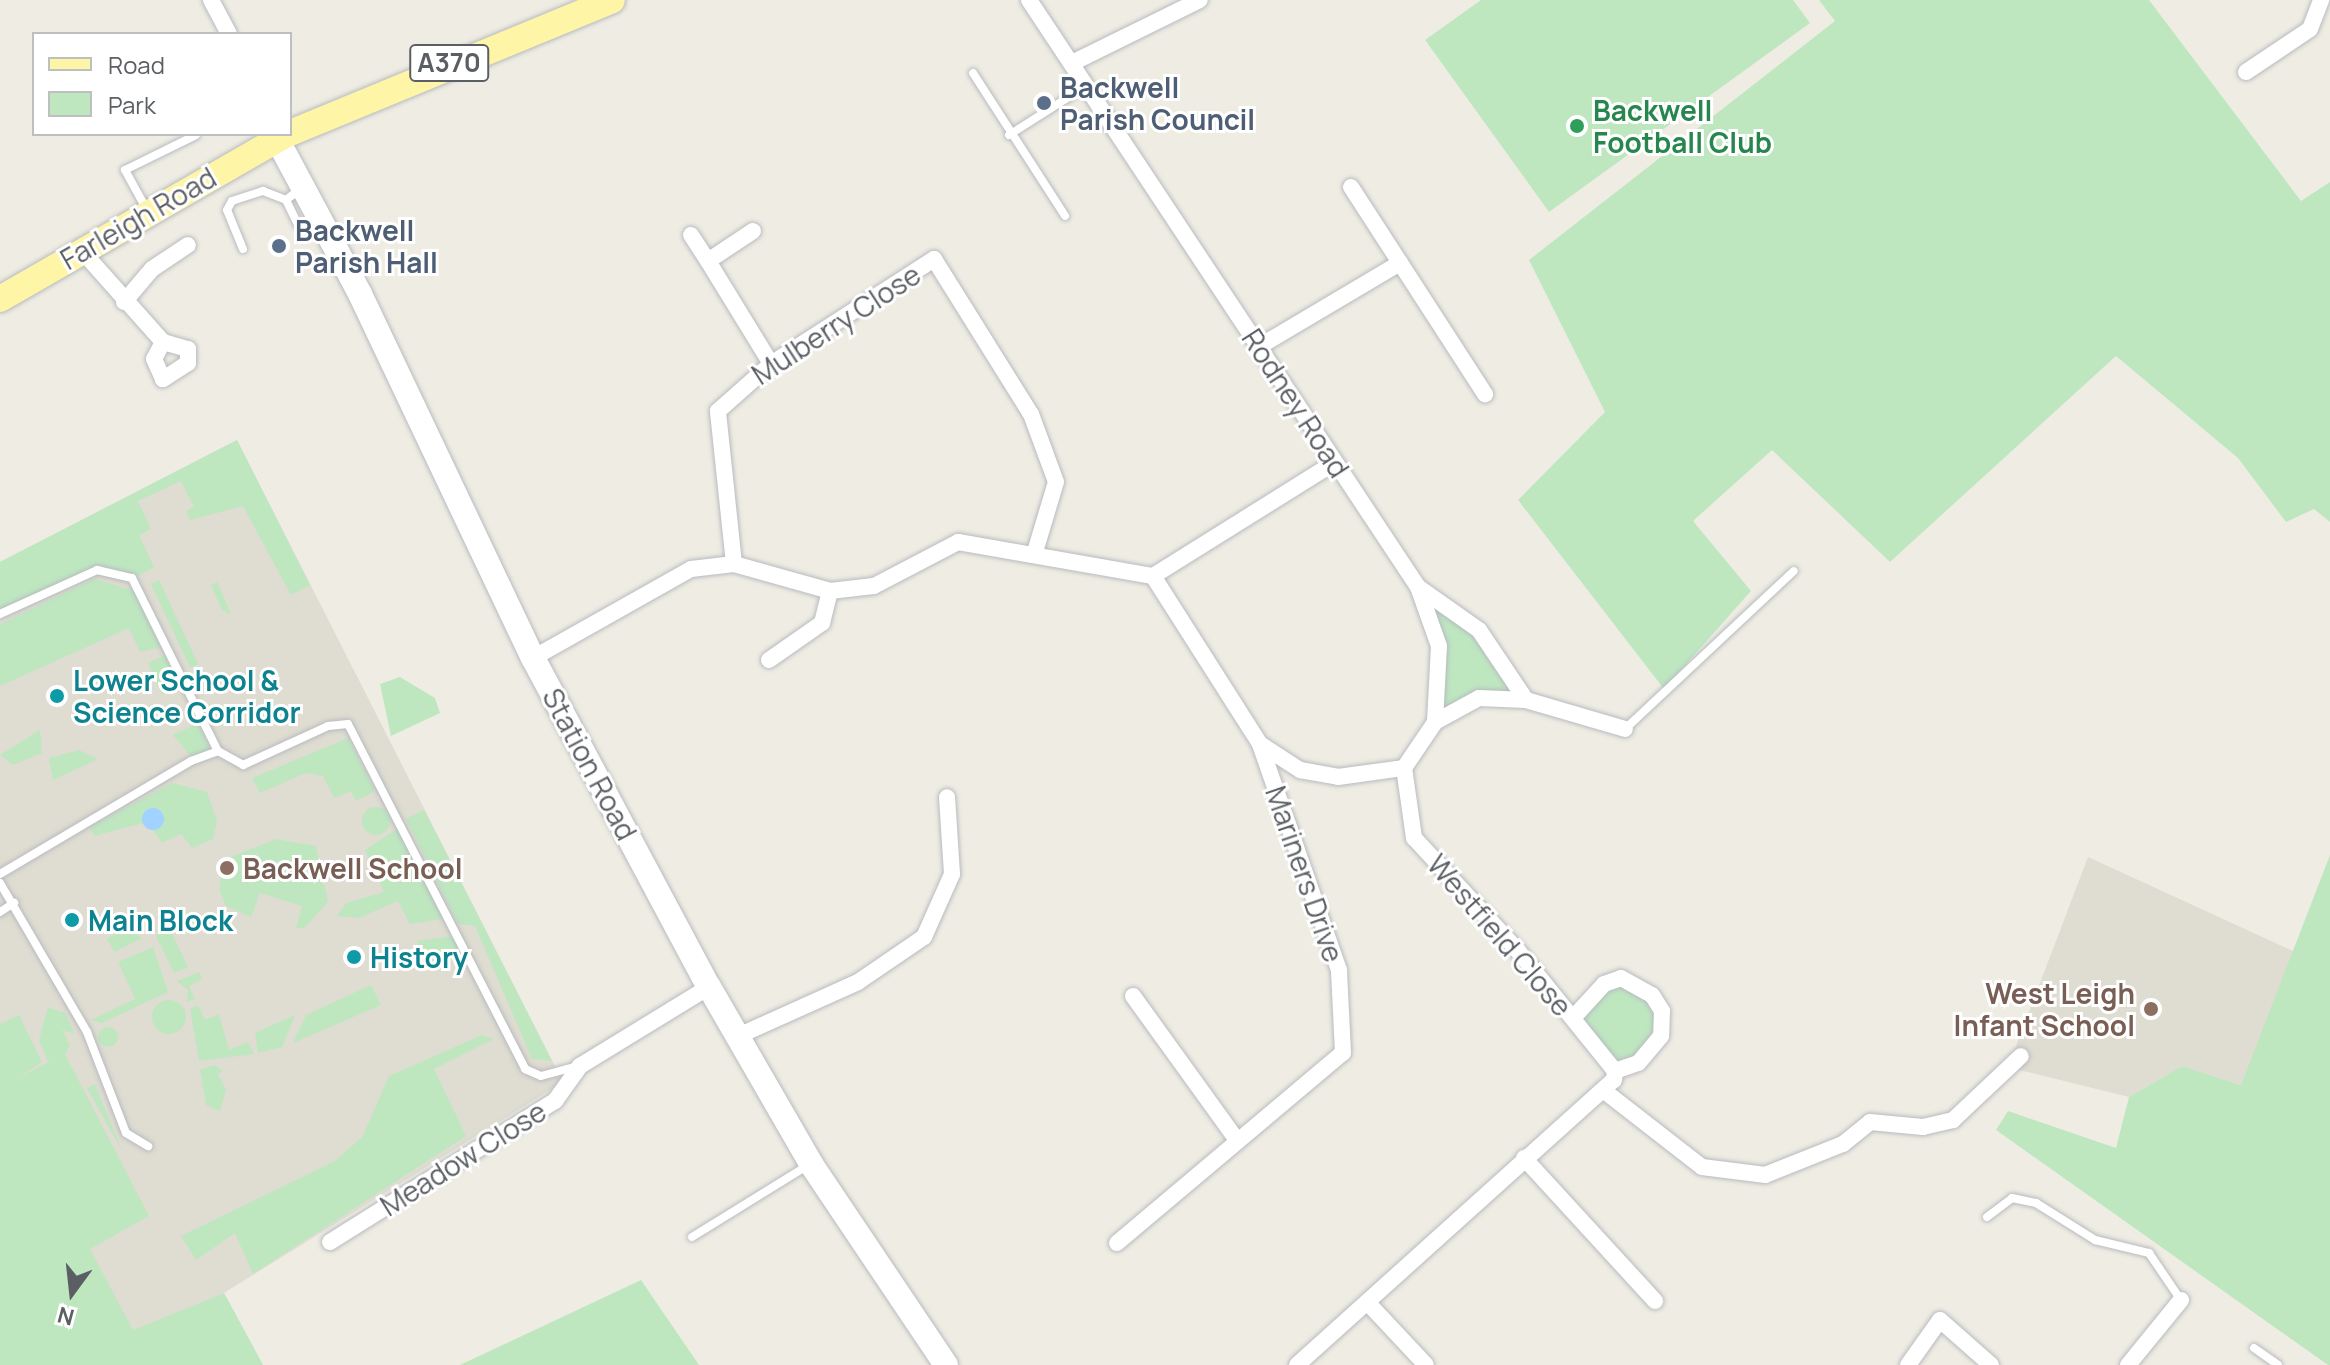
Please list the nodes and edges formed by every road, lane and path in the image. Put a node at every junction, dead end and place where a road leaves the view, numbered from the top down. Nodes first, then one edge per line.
1 (211, 0) edge
2 (612, 0) edge
3 (1029, 0) edge
4 (1200, 0) edge
5 (2321, 0) edge
6 (570, 7) edge
7 (228, 32) edge
8 (1074, 62) junction
9 (2246, 72) dead end
10 (973, 73) dead end
11 (1086, 86) junction
12 (292, 131) edge
13 (1009, 135) junction
14 (194, 136) edge
15 (280, 136) edge
16 (282, 136) edge
17 (1351, 187) dead end
18 (294, 193) junction
19 (148, 213) junction
20 (1065, 216) dead end
21 (298, 225) dead end
22 (753, 231) dead end
23 (691, 235) dead end
24 (188, 245) dead end
25 (243, 249) dead end
26 (82, 251) junction
27 (708, 261) junction
28 (1400, 263) junction
29 (0, 299) edge
30 (124, 302) junction
31 (163, 342) dead end
32 (1260, 346) junction
33 (771, 364) junction
34 (1485, 394) dead end
35 (1334, 463) junction
36 (1035, 552) junction
37 (734, 564) junction
38 (1794, 571) dead end
39 (1153, 576) junction
40 (1418, 587) junction
41 (830, 591) junction
42 (0, 614) edge
43 (533, 658) junction
44 (769, 660) dead end
45 (1526, 700) junction
46 (1435, 722) junction
47 (1625, 729) joint
48 (1260, 744) junction
49 (218, 751) junction
50 (1404, 768) junction
51 (947, 797) dead end
52 (0, 874) edge
53 (0, 883) edge
54 (14, 903) junction
55 (0, 912) edge
56 (709, 987) junction
57 (1133, 996) dead end
58 (1573, 1018) junction
59 (738, 1036) junction
60 (2021, 1056) dead end
61 (580, 1066) junction
62 (1615, 1071) junction
63 (1603, 1090) junction
64 (1237, 1140) junction
65 (148, 1146) dead end
66 (1524, 1158) junction
67 (811, 1164) junction
68 (1987, 1217) dead end
69 (692, 1237) dead end
70 (330, 1242) dead end
71 (1117, 1243) dead end
72 (2181, 1300) joint
73 (1655, 1301) dead end
74 (1367, 1302) junction
75 (2254, 1348) dead end
76 (946, 1365) edge
77 (1297, 1365) edge
78 (1426, 1365) edge
79 (1908, 1365) edge
80 (1991, 1365) edge
81 (2128, 1365) edge
82 (2278, 1365) edge

1 - 7 street
2 - 6 main road, A370
3 - 8 street, Rodney Road
4 - 8 street
5 - 9 street
6 - 12 main road, A370
8 - 11 street, Rodney Road
10 - 13 lane
11 - 13 lane
11 - 32 street, Rodney Road
13 - 20 lane
14 - 19 lane
15 - 19 main road, Farleigh Road / A370
16 - 18 street, Station Road
17 - 28 street
18 - 21 lane
18 - 25 lane
18 - 43 street, Station Road
19 - 26 main road, Farleigh Road / A370
22 - 27 street
23 - 27 street
24 - 30 street
26 - 29 main road, Farleigh Road / A370
26 - 30 street
27 - 33 street
28 - 32 street
28 - 34 street
30 - 31 street
32 - 35 street, Rodney Road
33 - 36 street, Mulberry Close
33 - 37 street, Mulberry Close
35 - 39 street
35 - 40 street, Rodney Road
36 - 39 street
36 - 41 street
37 - 41 street
37 - 43 street
38 - 47 lane
39 - 48 street, Mariners Drive
40 - 45 street, Rodney Road
40 - 46 street
41 - 44 street
42 - 49 lane
43 - 56 street, Station Road
45 - 46 street
45 - 47 street
46 - 50 street
48 - 50 street
48 - 64 street, Mariners Drive
49 - 52 lane
49 - 61 lane
50 - 58 street, Westfield Close
51 - 59 street
53 - 54 lane
54 - 55 lane
54 - 65 lane
56 - 59 street, Station Road
56 - 61 street, Meadow Close
57 - 64 street
58 - 62 street, Westfield Close
58 - 62 street
59 - 67 street, Station Road
60 - 63 street
61 - 70 street, Meadow Close
62 - 63 street
63 - 66 street
64 - 71 street, Mariners Drive
66 - 73 street
66 - 74 street
67 - 69 lane
67 - 76 street, Station Road
68 - 72 lane
72 - 81 street
74 - 77 street
74 - 78 street
75 - 82 lane
79 - 80 street

